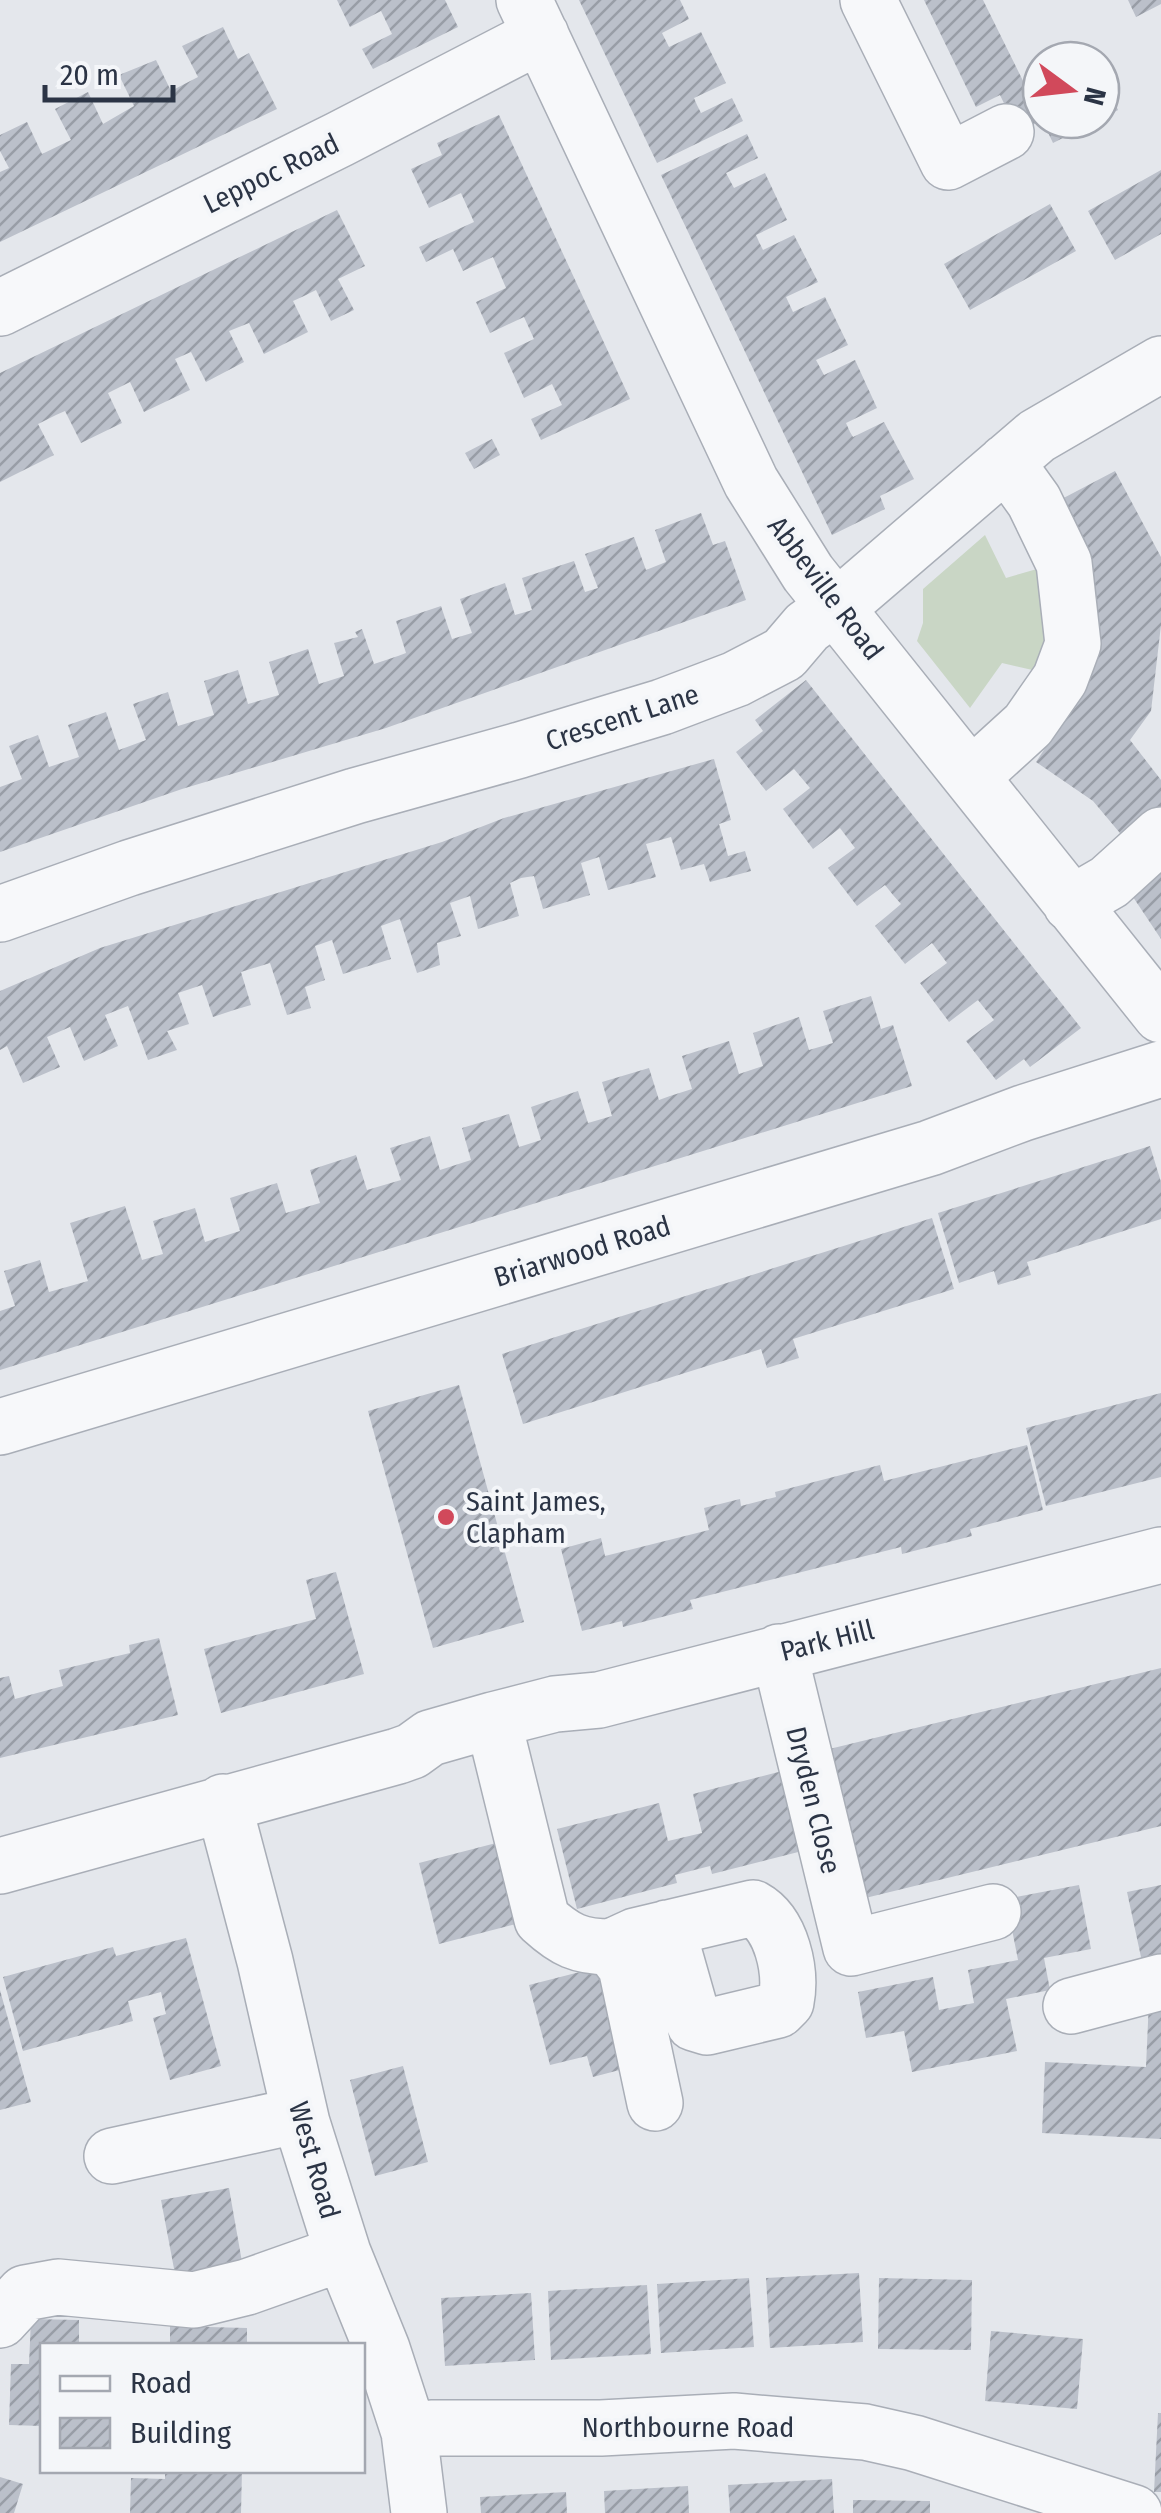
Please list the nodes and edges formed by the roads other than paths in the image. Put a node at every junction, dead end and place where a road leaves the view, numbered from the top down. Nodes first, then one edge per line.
1 (873, 2) edge
2 (532, 18) edge
3 (1006, 132) dead end
4 (0, 308) edge
5 (1161, 364) edge
6 (1006, 462) junction
7 (835, 607) junction
8 (972, 776) junction
9 (1161, 835) edge
10 (1070, 904) junction
11 (0, 914) edge
12 (1161, 1015) edge
13 (1161, 1069) edge
14 (0, 1427) edge
15 (1161, 1555) edge
16 (778, 1652) junction
17 (493, 1720) junction
18 (223, 1802) junction
19 (0, 1866) edge
20 (993, 1912) dead end
21 (667, 1928) dead end
22 (611, 1947) junction
23 (1161, 1982) edge
24 (1071, 2006) dead end
25 (655, 2103) dead end
26 (300, 2115) junction
27 (112, 2156) dead end
28 (343, 2253) junction
29 (0, 2320) edge
30 (409, 2432) junction
31 (419, 2513) edge
32 (1134, 2513) edge

1 - 3 street
2 - 4 street, Leppoc Road
2 - 7 street, Abbeville Road
5 - 6 street, Crescent Lane
6 - 7 street, Crescent Lane
6 - 8 street
7 - 8 street, Abbeville Road
7 - 11 street, Crescent Lane
8 - 10 street, Abbeville Road
9 - 10 street
10 - 12 street, Abbeville Road
13 - 14 street, Briarwood Road
15 - 16 street, Park Hill
16 - 17 street, Park Hill
16 - 20 street, Dryden Close
17 - 18 street, Park Hill
17 - 22 street
18 - 19 street, Park Hill
18 - 26 street, West Road
21 - 22 street
22 - 25 street
23 - 24 street
26 - 27 street
26 - 28 street, West Road
28 - 29 street
28 - 30 street, West Road
30 - 31 street, West Road
30 - 32 street, Northbourne Road

